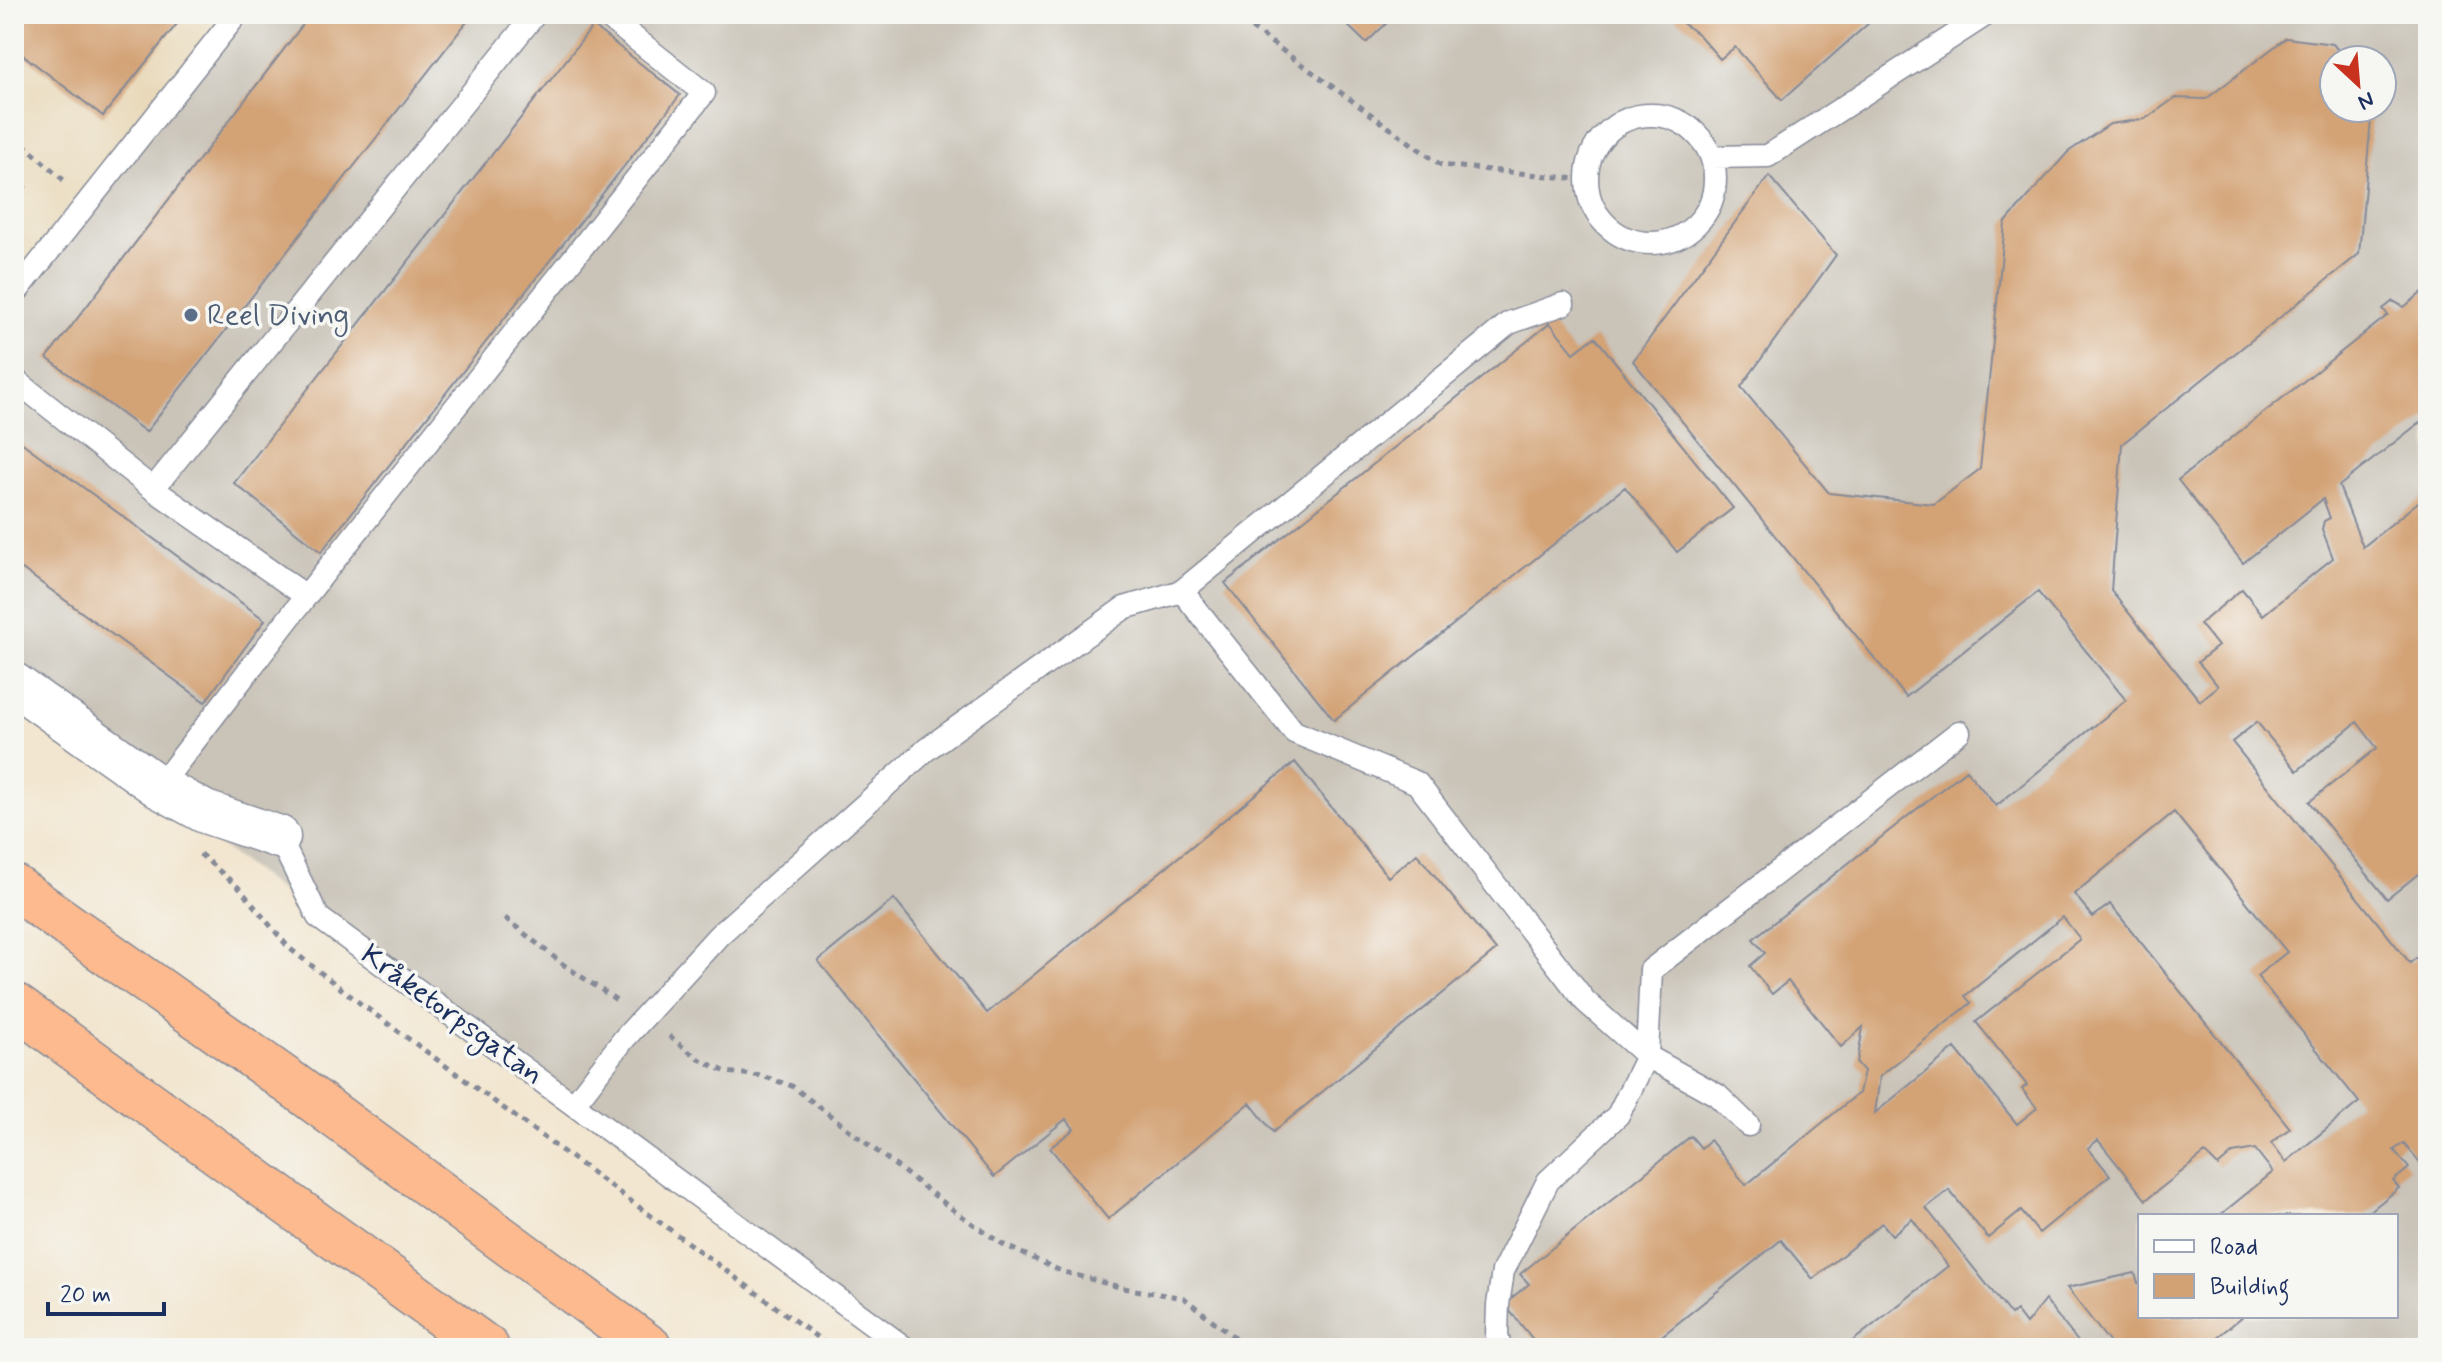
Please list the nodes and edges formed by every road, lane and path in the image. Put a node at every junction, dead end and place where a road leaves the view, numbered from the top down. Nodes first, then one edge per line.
1 (237, 14) edge
2 (535, 14) edge
3 (604, 14) edge
4 (1232, 14) edge
5 (1987, 14) edge
6 (14, 136) edge
7 (1713, 157) junction
8 (1587, 180) junction
9 (88, 202) junction
10 (14, 295) edge
11 (1563, 304) dead end
12 (14, 379) edge
13 (153, 489) junction
14 (1182, 591) junction
15 (306, 596) junction
16 (14, 684) edge
17 (1959, 732) dead end
18 (159, 787) junction
19 (279, 837) joint
20 (193, 849) dead end
21 (14, 887) edge
22 (505, 918) dead end
23 (14, 1005) edge
24 (643, 1018) junction
25 (1647, 1056) junction
26 (574, 1104) junction
27 (1748, 1125) dead end
28 (487, 1348) edge
29 (650, 1348) edge
30 (832, 1348) edge
31 (905, 1348) edge
32 (1248, 1348) edge
33 (1500, 1348) edge

1 - 9 lane
2 - 13 lane
3 - 15 lane
4 - 8 path
5 - 7 lane
6 - 9 path
7 - 8 lane
7 - 8 lane
9 - 10 lane
11 - 14 lane
12 - 13 lane
13 - 15 lane
14 - 24 lane
14 - 25 lane
15 - 18 lane
16 - 18 street, Kråketorpsgatan
17 - 25 lane
18 - 19 street, Kråketorpsgatan
19 - 26 lane, Kråketorpsgatan
20 - 30 path
21 - 29 highway
22 - 24 path
23 - 28 highway
24 - 26 lane
24 - 32 path
25 - 27 lane
25 - 33 lane
26 - 31 lane, Kråketorpsgatan

